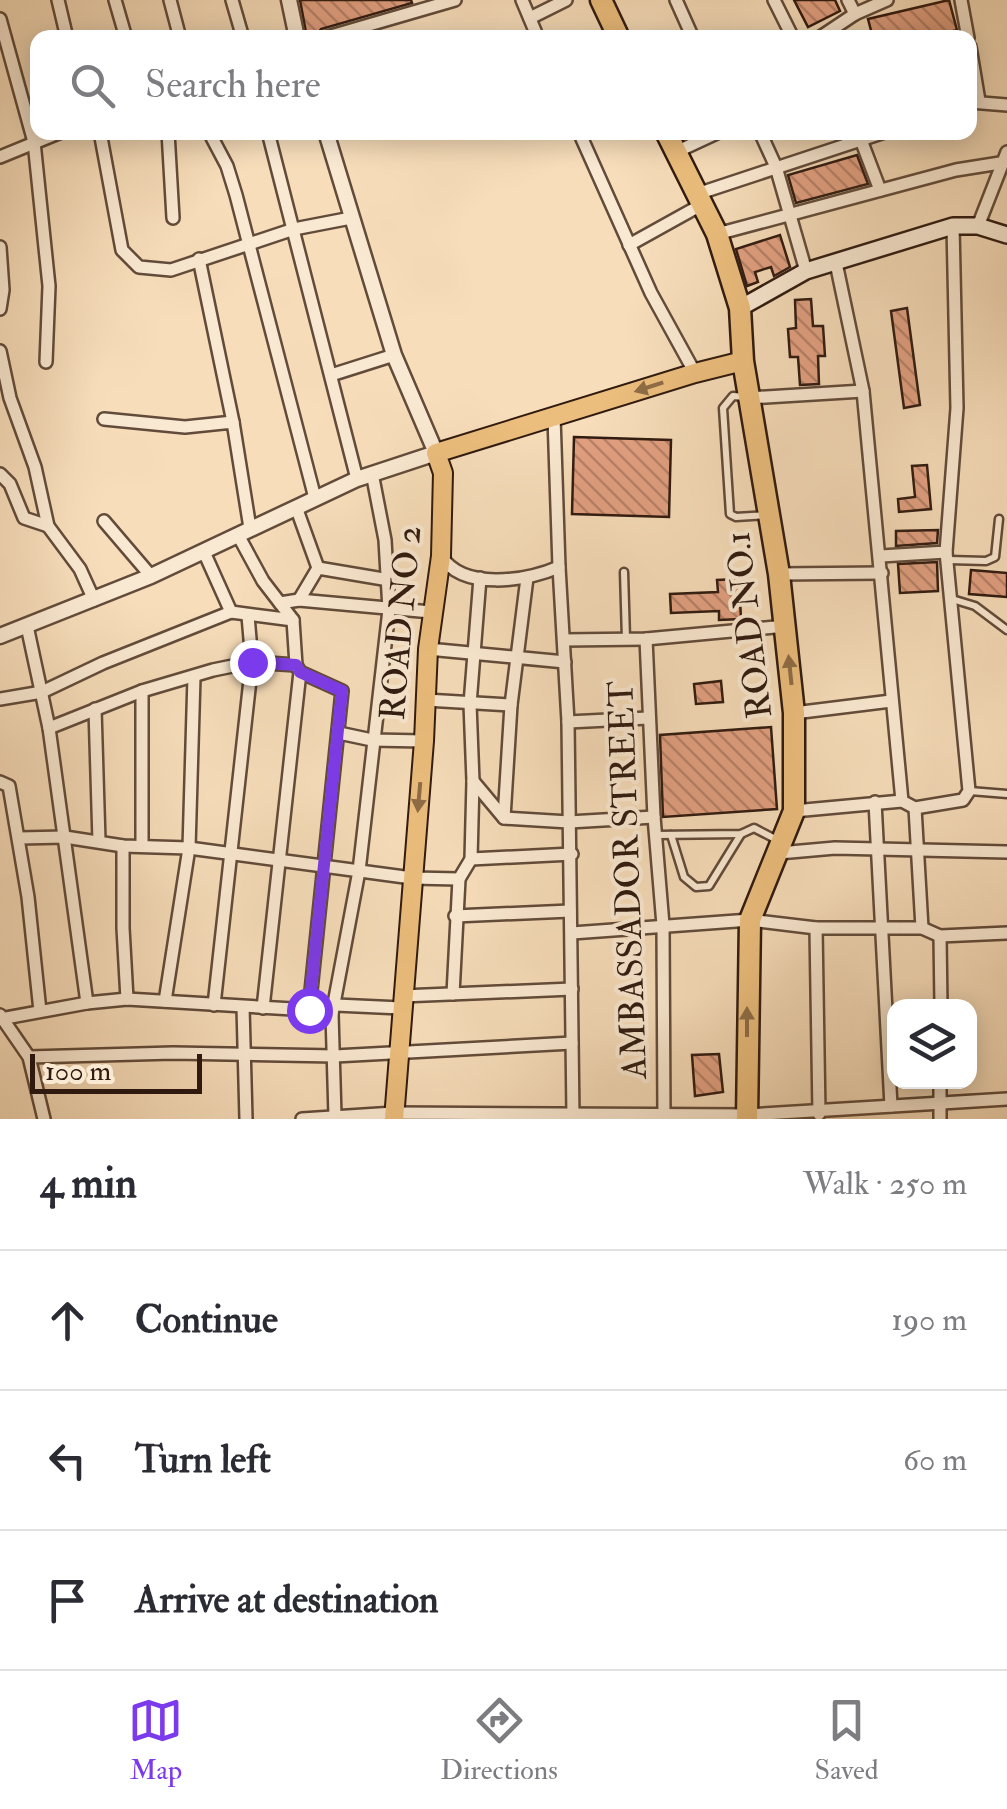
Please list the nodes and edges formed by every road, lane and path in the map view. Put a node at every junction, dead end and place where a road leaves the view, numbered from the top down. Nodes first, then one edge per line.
1 (58, 0) edge
2 (115, 0) edge
3 (170, 0) edge
4 (232, 0) edge
5 (289, 0) edge
6 (455, 0) edge
7 (522, 0) edge
8 (566, 0) edge
9 (601, 0) edge
10 (676, 0) edge
11 (774, 0) edge
12 (848, 0) edge
13 (887, 0) edge
14 (961, 0) edge
15 (854, 14) junction
16 (530, 18) junction
17 (0, 19) edge
18 (66, 30) edge
19 (124, 30) edge
20 (178, 30) edge
21 (241, 30) edge
22 (295, 30) edge
23 (352, 30) edge
24 (535, 30) edge
25 (615, 30) edge
26 (689, 30) edge
27 (788, 30) edge
28 (831, 30) edge
29 (967, 30) edge
30 (977, 101) edge
31 (1007, 105) edge
32 (30, 128) edge
33 (39, 140) edge
34 (101, 140) edge
35 (168, 140) edge
36 (212, 140) edge
37 (270, 140) edge
38 (328, 140) edge
39 (584, 140) edge
40 (670, 140) edge
41 (701, 140) edge
42 (764, 140) edge
43 (852, 140) edge
44 (861, 140) edge
45 (34, 142) junction
46 (676, 152) junction
47 (0, 157) edge
48 (1004, 158) edge
49 (776, 167) junction
50 (880, 190) junction
51 (699, 200) junction
52 (790, 214) junction
53 (172, 218) dead end
54 (351, 218) junction
55 (954, 226) junction
56 (978, 226) junction
57 (294, 229) junction
58 (717, 234) junction
59 (1007, 235) edge
60 (248, 244) junction
61 (630, 245) junction
62 (0, 246) edge
63 (199, 259) junction
64 (836, 263) junction
65 (806, 271) junction
66 (0, 308) edge
67 (740, 308) junction
68 (0, 352) edge
69 (394, 355) junction
70 (743, 361) junction
71 (46, 362) dead end
72 (695, 373) junction
73 (331, 375) junction
74 (863, 391) junction
75 (748, 398) junction
76 (554, 417) junction
77 (104, 419) dead end
78 (232, 422) junction
79 (436, 453) junction
80 (372, 473) junction
81 (0, 474) edge
82 (357, 479) junction
83 (314, 498) junction
84 (296, 507) junction
85 (768, 515) junction
86 (1000, 519) dead end
87 (104, 521) dead end
88 (48, 526) junction
89 (244, 532) junction
90 (204, 552) junction
91 (440, 556) junction
92 (881, 556) junction
93 (947, 556) junction
94 (318, 568) junction
95 (558, 568) junction
96 (624, 572) dead end
97 (882, 573) junction
98 (779, 574) junction
99 (151, 576) junction
100 (480, 578) junction
101 (527, 578) junction
102 (389, 580) junction
103 (951, 599) junction
104 (94, 600) junction
105 (299, 600) junction
106 (280, 603) junction
107 (389, 610) junction
108 (230, 612) junction
109 (432, 612) junction
110 (248, 616) junction
111 (293, 620) junction
112 (27, 626) junction
113 (786, 626) junction
114 (1007, 630) edge
115 (0, 636) edge
116 (646, 639) junction
117 (564, 640) junction
118 (626, 640) junction
119 (428, 649) junction
120 (474, 652) junction
121 (516, 655) junction
122 (252, 662) junction
123 (566, 662) junction
124 (298, 668) junction
125 (194, 677) junction
126 (142, 691) junction
127 (42, 692) junction
128 (0, 699) edge
129 (426, 700) junction
130 (891, 701) junction
131 (470, 704) junction
132 (511, 705) junction
133 (95, 709) junction
134 (794, 713) junction
135 (648, 718) junction
136 (568, 722) junction
137 (49, 728) junction
138 (338, 733) junction
139 (372, 740) junction
140 (424, 741) junction
141 (473, 781) junction
142 (0, 782) edge
143 (969, 791) junction
144 (1007, 794) edge
145 (902, 801) junction
146 (875, 802) junction
147 (915, 808) junction
148 (794, 811) junction
149 (504, 818) junction
150 (654, 818) junction
151 (569, 822) junction
152 (741, 834) junction
153 (655, 835) junction
154 (671, 835) junction
155 (65, 837) junction
156 (20, 838) junction
157 (99, 841) junction
158 (123, 846) junction
159 (142, 846) junction
160 (189, 848) junction
161 (780, 848) junction
162 (876, 848) junction
163 (917, 850) junction
164 (1007, 852) edge
165 (229, 854) junction
166 (572, 854) junction
167 (470, 859) junction
168 (280, 862) junction
169 (324, 866) junction
170 (358, 871) junction
171 (412, 878) junction
172 (459, 880) junction
173 (570, 911) junction
174 (455, 916) junction
175 (750, 920) junction
176 (662, 925) junction
177 (816, 928) junction
178 (922, 928) junction
179 (881, 930) junction
180 (1007, 933) edge
181 (572, 934) junction
182 (940, 936) junction
183 (572, 989) junction
184 (453, 994) junction
185 (128, 999) junction
186 (941, 999) edge
187 (165, 1001) junction
188 (402, 1002) junction
189 (87, 1003) junction
190 (214, 1005) junction
191 (243, 1007) junction
192 (263, 1008) junction
193 (40, 1010) junction
194 (309, 1010) junction
195 (334, 1010) junction
196 (0, 1018) edge
197 (572, 1043) junction
198 (398, 1052) junction
199 (244, 1056) junction
200 (335, 1056) junction
201 (28, 1057) junction
202 (940, 1089) edge
203 (1007, 1099) edge
204 (940, 1104) junction
205 (890, 1106) junction
206 (573, 1115) edge
207 (819, 1115) edge
208 (335, 1116) junction
209 (394, 1116) edge
210 (664, 1116) edge
211 (747, 1117) edge
212 (44, 1119) edge
213 (246, 1119) edge
214 (302, 1119) edge
215 (940, 1119) edge

1 - 18 street
2 - 19 street
3 - 20 street
4 - 21 street
5 - 22 street
6 - 23 street
7 - 16 street
8 - 16 street
9 - 25 highway
10 - 26 street
11 - 27 street
12 - 15 street
13 - 15 street
14 - 29 street
15 - 28 street
16 - 24 street
17 - 32 street
30 - 31 street
33 - 45 street
34 - 63 street
35 - 53 street
36 - 60 street
37 - 57 street
38 - 54 street
39 - 61 street
40 - 46 highway, ROAD NO.1
41 - 46 street
42 - 49 street
43 - 49 street
44 - 50 street
45 - 47 street
45 - 71 street
46 - 51 highway, ROAD NO.1
48 - 50 street
48 - 56 street
49 - 51 street
49 - 52 street
50 - 52 street
51 - 58 highway, ROAD NO.1
51 - 61 street
52 - 58 street
52 - 65 street
54 - 57 street
54 - 69 street
55 - 56 main road
55 - 64 main road
55 - 93 street
56 - 59 main road
57 - 60 street
57 - 73 street
58 - 67 highway, ROAD NO.1
60 - 63 street
60 - 83 street
61 - 72 street
62 - 66 street
63 - 78 street
64 - 65 main road
64 - 74 street
65 - 67 main road
67 - 70 highway, ROAD NO.1
68 - 88 street
69 - 73 street
69 - 79 street
70 - 72 main road
70 - 75 highway, ROAD NO.1
72 -> 76 main road
73 - 82 street
74 - 75 street
74 - 92 street
75 - 85 highway, ROAD NO.1
75 - 85 lane
76 - 79 main road
76 - 95 street
77 - 78 street
78 - 89 street
79 - 80 street
79 - 91 main road, ROAD NO 2
80 - 82 street
80 - 102 street
81 - 88 street
82 - 83 street
83 - 84 street
84 - 89 street
84 - 94 street
85 - 98 highway, ROAD NO.1
86 - 93 lane
87 - 99 street
88 - 104 street
89 - 90 street
89 - 106 street
90 - 99 street
90 - 108 street
91 - 100 street
91 - 109 main road, ROAD NO 2
92 - 93 street
92 - 97 street
93 - 103 street
94 - 102 street
94 - 105 street
95 - 101 street
95 - 117 street
96 - 118 lane
97 - 98 street
97 - 130 street
98 - 113 highway, ROAD NO.1
99 - 104 street
100 - 101 street
100 - 120 street
101 - 121 street
102 - 107 street
103 - 114 lane
103 - 143 street
104 - 112 street
105 - 106 street
105 - 107 street
106 - 111 street
107 - 109 street
107 - 139 street
108 - 110 street
108 - 127 street
109 - 119 main road, ROAD NO 2
110 - 111 street
110 - 122 street
111 - 124 street
112 - 115 street
112 - 127 street
113 - 116 street
134 -> 113 highway, ROAD NO.1
116 - 118 street
116 - 135 street, AMBASSADOR STREET
117 - 118 street
117 - 123 street
119 - 120 street
119 - 129 main road, ROAD NO 2
120 - 121 street
120 - 131 street
121 - 123 street
121 - 132 street
122 - 124 street
122 - 125 street
122 - 165 street
123 - 136 street
124 - 138 street
124 - 168 street
125 - 126 street
125 - 160 street
126 - 133 street
126 - 159 street
127 - 128 street
127 - 137 street
129 - 131 street
129 - 140 main road, ROAD NO 2
130 - 134 street
130 - 145 street
131 - 132 street
131 - 141 street
132 - 149 street
133 - 137 street
133 - 157 street
134 - 148 highway, ROAD NO.1
135 - 136 street
135 - 150 street, AMBASSADOR STREET
136 - 151 street
137 - 155 street
138 - 139 street
138 - 169 street
139 - 140 street
139 - 170 street
140 -> 171 main road, ROAD NO 2
141 - 149 street
141 - 167 street
142 - 156 street
143 - 144 lane
143 - 147 street
145 - 146 street
145 - 147 street
146 - 148 street
146 - 162 street
147 - 163 street
148 - 161 highway, ROAD NO.1
149 - 151 street
150 - 151 street
150 - 153 street, AMBASSADOR STREET
151 - 166 street
152 - 154 lane
152 - 154 lane
152 - 161 lane
153 - 154 lane
153 - 176 street, AMBASSADOR STREET
155 - 156 street
155 - 157 street
155 - 189 street
156 - 193 street
157 - 158 street
158 - 159 street
158 - 185 street
159 - 160 street
160 - 165 street
160 - 187 street
161 - 162 street
161 - 175 highway, ROAD NO.1
162 - 163 street
162 - 179 street
163 - 164 street
163 - 178 street
165 - 168 street
165 - 190 street
166 - 167 street
166 - 173 street
167 - 172 street
168 - 169 street
168 - 192 street
169 - 170 street
169 - 194 street
170 - 171 street
170 - 195 street
171 - 172 street
171 - 188 main road, ROAD NO 2
172 - 174 street
173 - 174 street
173 - 181 street
174 - 184 street
175 - 176 street
175 - 177 street
211 -> 175 highway, ROAD NO.1
176 - 181 street
176 - 210 street, AMBASSADOR STREET
177 - 179 street
177 - 207 street
178 - 179 street
178 - 182 street
179 - 205 street
180 - 182 street
181 - 183 street
182 - 186 street
183 - 184 street
183 - 197 street
184 - 188 street
185 - 187 street
185 - 189 street
187 - 190 street
188 - 195 street
188 - 198 main road, ROAD NO 2
189 - 193 street
190 - 191 street
191 - 192 street
191 - 199 street
192 - 194 street
193 - 196 street
194 - 195 street
195 - 200 street
196 - 201 street
197 - 198 street
197 - 206 street
198 - 200 street
198 - 209 main road, ROAD NO 2
199 - 200 street
199 - 201 street
199 - 213 street
200 - 208 street
201 - 212 street
202 - 204 street
203 - 204 street
204 - 205 street
204 - 215 street
205 - 207 street
206 - 209 street
206 - 210 street
207 - 211 street
208 - 209 street
208 - 214 street
210 - 211 street

